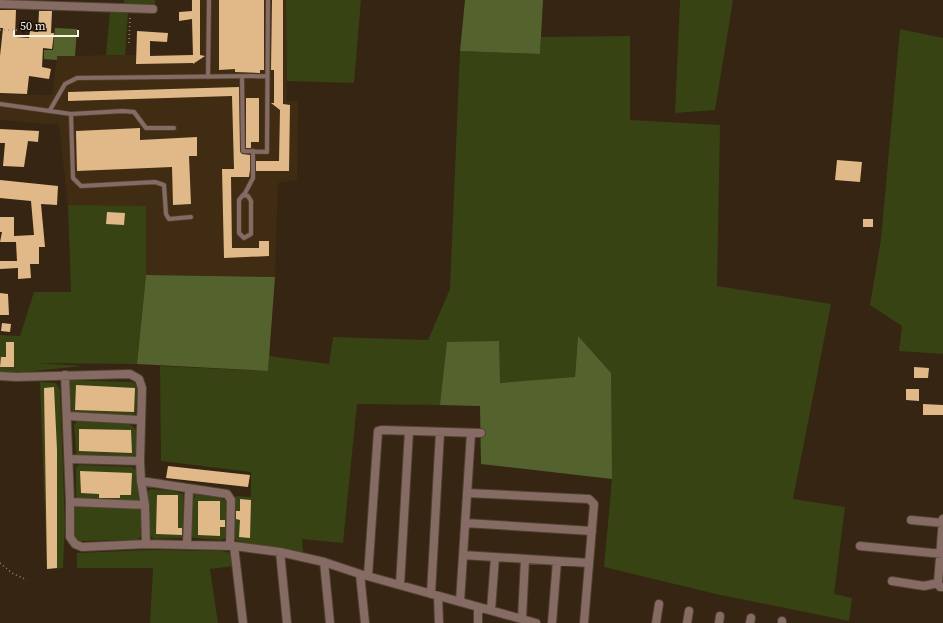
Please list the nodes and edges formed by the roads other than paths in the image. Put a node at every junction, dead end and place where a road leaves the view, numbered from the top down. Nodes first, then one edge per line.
1 (209, 0) edge
2 (268, 0) edge
3 (0, 4) edge
4 (153, 9) dead end
5 (267, 76) junction
6 (208, 77) junction
7 (242, 77) junction
8 (0, 104) edge
9 (50, 110) junction
10 (71, 114) junction
11 (174, 128) dead end
12 (253, 151) junction
13 (244, 195) junction
14 (191, 218) dead end
15 (65, 375) junction
16 (0, 376) edge
17 (68, 416) junction
18 (140, 420) junction
19 (409, 431) junction
20 (440, 432) junction
21 (471, 433) junction
22 (481, 434) dead end
23 (69, 459) junction
24 (140, 461) junction
25 (141, 481) junction
26 (189, 489) junction
27 (467, 493) junction
28 (70, 502) junction
29 (145, 505) junction
30 (943, 519) edge
31 (911, 520) dead end
32 (465, 523) junction
33 (943, 523) edge
34 (592, 531) junction
35 (146, 544) junction
36 (187, 544) junction
37 (232, 546) junction
38 (860, 546) dead end
39 (280, 552) junction
40 (942, 554) edge
41 (463, 555) junction
42 (495, 557) junction
43 (525, 559) junction
44 (557, 561) junction
45 (324, 562) junction
46 (589, 563) junction
47 (364, 575) junction
48 (892, 581) dead end
49 (400, 585) junction
50 (940, 585) edge
51 (435, 595) junction
52 (460, 602) junction
53 (659, 604) dead end
54 (478, 607) junction
55 (491, 610) junction
56 (689, 611) dead end
57 (522, 619) junction
58 (511, 620) edge
59 (243, 623) edge
60 (288, 623) edge
61 (330, 623) edge
62 (365, 623) edge
63 (439, 623) edge
64 (478, 623) edge
65 (536, 623) edge
66 (552, 623) edge
67 (584, 623) edge
68 (656, 623) edge
69 (687, 623) edge

1 - 6 lane
2 - 5 lane
3 - 4 street
5 - 7 lane
5 - 12 lane
6 - 7 lane
6 - 9 lane
7 - 12 lane
8 - 9 lane
9 - 10 lane
10 - 11 lane
10 - 14 lane
12 - 13 lane
13 - 13 lane
15 - 16 street
15 - 17 street
15 - 18 street
17 - 18 street
17 - 23 street
18 - 24 street
19 - 20 street
19 - 47 street
19 - 49 street
20 - 21 street
20 - 51 street
21 - 22 street
21 - 27 street
23 - 24 street
23 - 28 street
24 - 25 street
25 - 26 street
25 - 29 street
26 - 36 street
26 - 37 street
27 - 32 street
27 - 34 street
28 - 29 street
28 - 35 street
29 - 35 street
30 - 33 street
31 - 33 street
32 - 34 street
32 - 41 street
33 - 40 street
34 - 46 street
35 - 36 street
36 - 37 street
37 - 39 street
37 - 59 street
38 - 40 street
39 - 45 street
39 - 60 street
40 - 50 street
41 - 42 street
41 - 52 street
42 - 43 street
42 - 55 street
43 - 44 street
43 - 57 street
44 - 46 street
44 - 66 street
45 - 47 street
45 - 61 street
46 - 67 street
47 - 49 street
47 - 62 street
48 - 50 street
49 - 51 street
51 - 52 street
51 - 63 street
52 - 54 street
53 - 68 street
54 - 55 street
54 - 64 street
55 - 58 street
56 - 69 street
57 - 58 street
57 - 65 street

